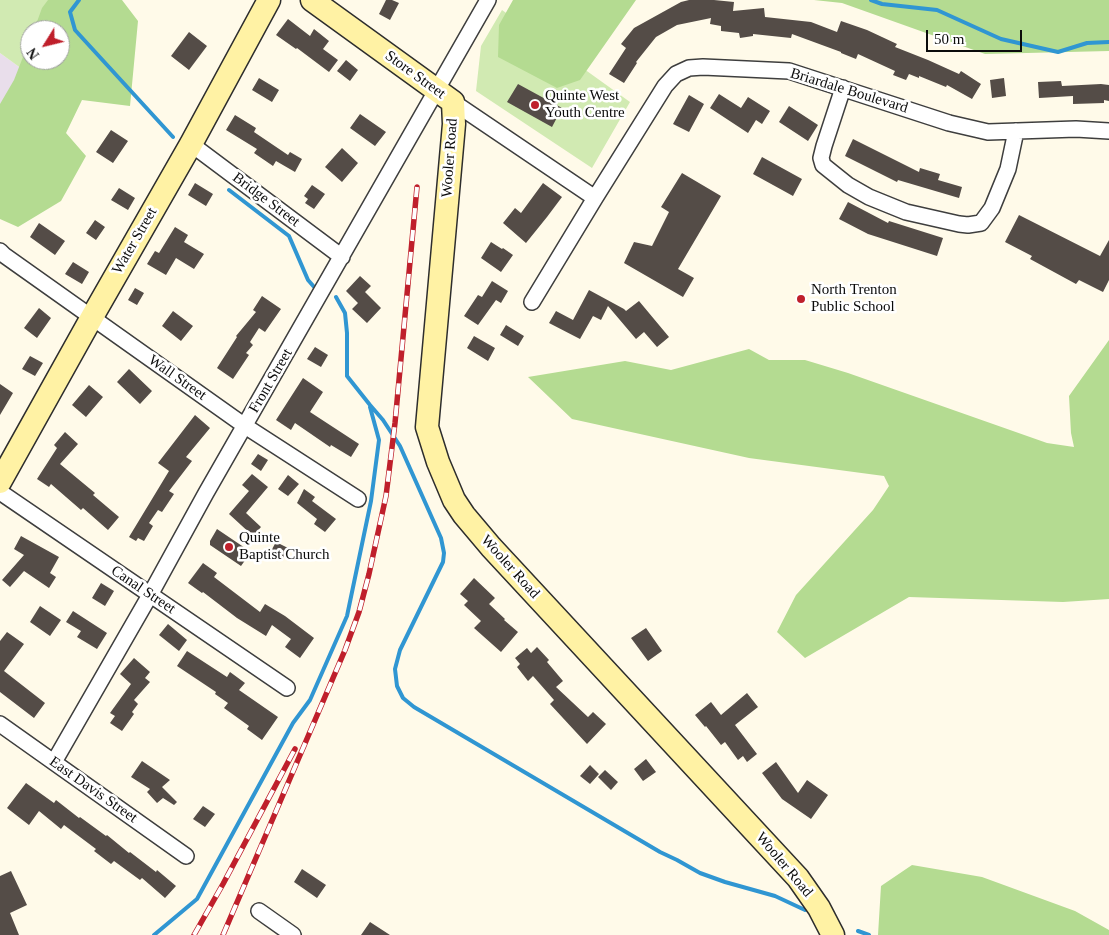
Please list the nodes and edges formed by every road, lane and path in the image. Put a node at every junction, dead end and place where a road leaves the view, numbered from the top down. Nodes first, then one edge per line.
1 (269, 0) edge
2 (312, 0) edge
3 (488, 0) edge
4 (843, 88) junction
5 (445, 97) junction
6 (1109, 130) edge
7 (1016, 131) junction
8 (191, 144) junction
9 (595, 198) junction
10 (0, 251) edge
11 (342, 256) junction
12 (532, 302) dead end
13 (92, 317) junction
14 (245, 426) junction
15 (0, 482) edge
16 (0, 492) edge
17 (358, 500) dead end
18 (150, 595) junction
19 (287, 688) dead end
20 (0, 724) edge
21 (54, 762) junction
22 (186, 856) dead end
23 (260, 911) dead end
24 (293, 935) edge
25 (832, 935) edge

1 - 8 street, Water Street
2 - 5 street, Store Street
3 - 5 street, Front Street
4 - 7 street, Briardale Boulevard
4 - 7 street
4 - 9 street, Briardale Boulevard
5 - 9 street, Store Street
5 - 11 street, Front Street
5 - 25 street, Wooler Road
6 - 7 street, Briardale Boulevard
8 - 11 street, Bridge Street
8 - 13 street, Water Street
9 - 12 street, Briardale Boulevard
10 - 13 street, Wall Street
11 - 14 street, Front Street
13 - 14 street, Wall Street
13 - 15 street, Water Street
14 - 17 street, Wall Street
14 - 18 street, Front Street
16 - 18 street, Canal Street
18 - 19 street, Canal Street
18 - 21 street, Front Street
20 - 21 street, East Davis Street
21 - 22 street, East Davis Street
23 - 24 street

